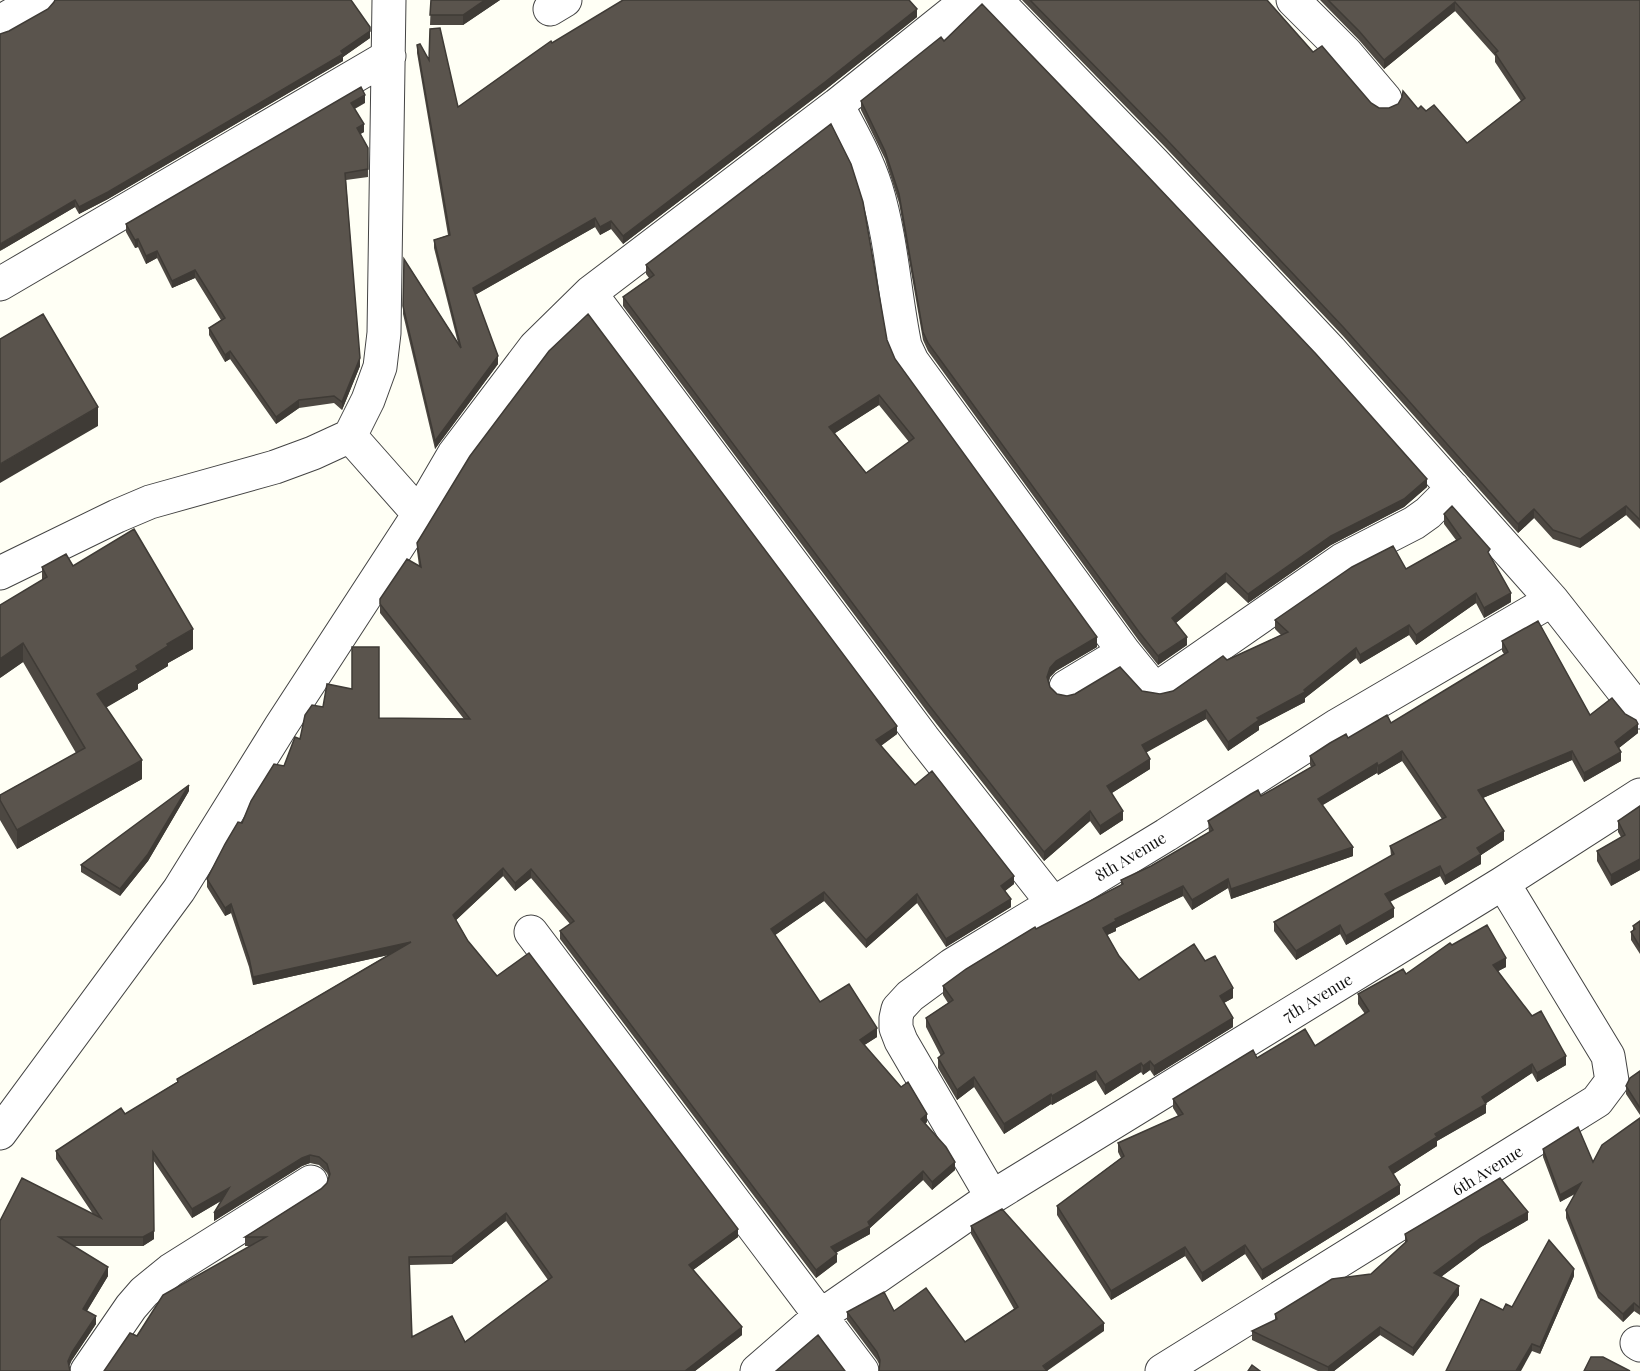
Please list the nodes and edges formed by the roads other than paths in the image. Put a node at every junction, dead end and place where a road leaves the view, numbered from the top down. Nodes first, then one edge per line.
1 (38, 0) edge
2 (389, 0) edge
3 (996, 0) edge
4 (1293, 0) edge
5 (955, 3) edge
6 (0, 22) edge
7 (389, 56) junction
8 (1384, 99) dead end
9 (837, 105) junction
10 (0, 284) edge
11 (590, 293) junction
12 (350, 436) junction
13 (1453, 488) junction
14 (419, 514) junction
15 (0, 573) edge
16 (1552, 600) junction
17 (1124, 652) junction
18 (1066, 687) dead end
19 (1640, 712) edge
20 (1640, 795) edge
21 (1503, 883) junction
22 (1053, 902) junction
23 (531, 932) dead end
24 (0, 1133) edge
25 (311, 1182) dead end
26 (992, 1197) junction
27 (819, 1317) junction
28 (87, 1371) edge
29 (757, 1371) edge
30 (862, 1371) edge
31 (1162, 1371) edge

1 - 6 street
2 - 7 street
3 - 13 street
4 - 8 street
5 - 9 street
7 - 10 street
7 - 12 street
9 - 11 street
9 - 17 street
11 - 14 street
11 - 22 street
12 - 14 street
12 - 15 street
13 - 16 street
13 - 17 street
14 - 24 street
16 - 19 street
16 - 22 street, 8th Avenue
17 - 18 street
20 - 21 street, 7th Avenue
21 - 26 street, 7th Avenue
21 - 31 street, 6th Avenue
22 - 26 street, 8th Avenue
23 - 27 street
25 - 28 street
26 - 27 street, 7th Avenue
27 - 29 street, 7th Avenue
27 - 30 street

